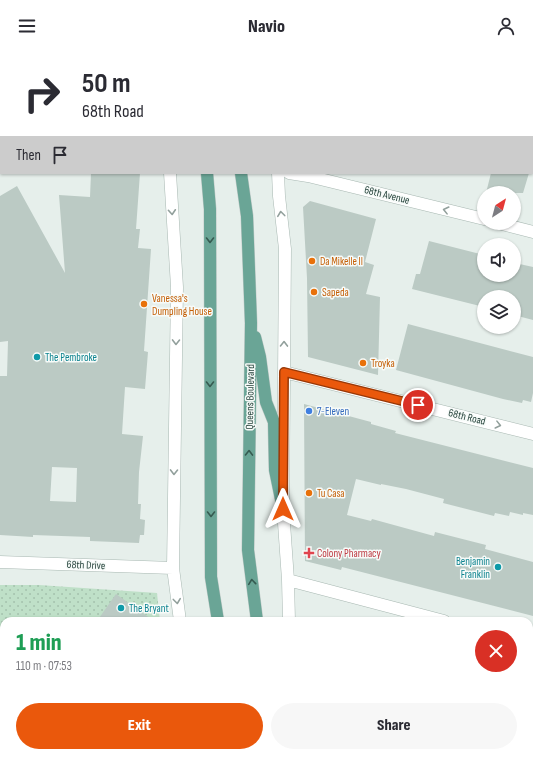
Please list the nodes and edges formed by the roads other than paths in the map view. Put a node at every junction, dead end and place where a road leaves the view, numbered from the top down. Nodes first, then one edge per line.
1 (170, 174) edge
2 (207, 174) edge
3 (241, 174) edge
4 (278, 174) edge
5 (296, 174) edge
6 (477, 218) edge
7 (521, 229) edge
8 (533, 232) edge
9 (251, 323) junction
10 (284, 372) junction
11 (533, 434) edge
12 (283, 509) junction
13 (0, 562) edge
14 (173, 568) junction
15 (288, 580) junction
16 (215, 604) junction
17 (179, 617) edge
18 (210, 617) edge
19 (217, 617) edge
20 (256, 617) edge
21 (289, 617) edge
22 (429, 617) edge

1 -> 14 street
2 -> 16 main road
3 - 9 main road, Queens Boulevard
10 -> 4 street
6 -> 5 street, 68th Avenue
7 - 8 street
9 - 12 main road
20 -> 9 main road, Queens Boulevard
10 -> 11 street, 68th Road
10 - 12 street
12 - 15 street
13 - 14 street, 68th Drive
14 -> 17 street
15 - 21 street
15 - 22 street
16 - 18 main road
16 - 19 main road

